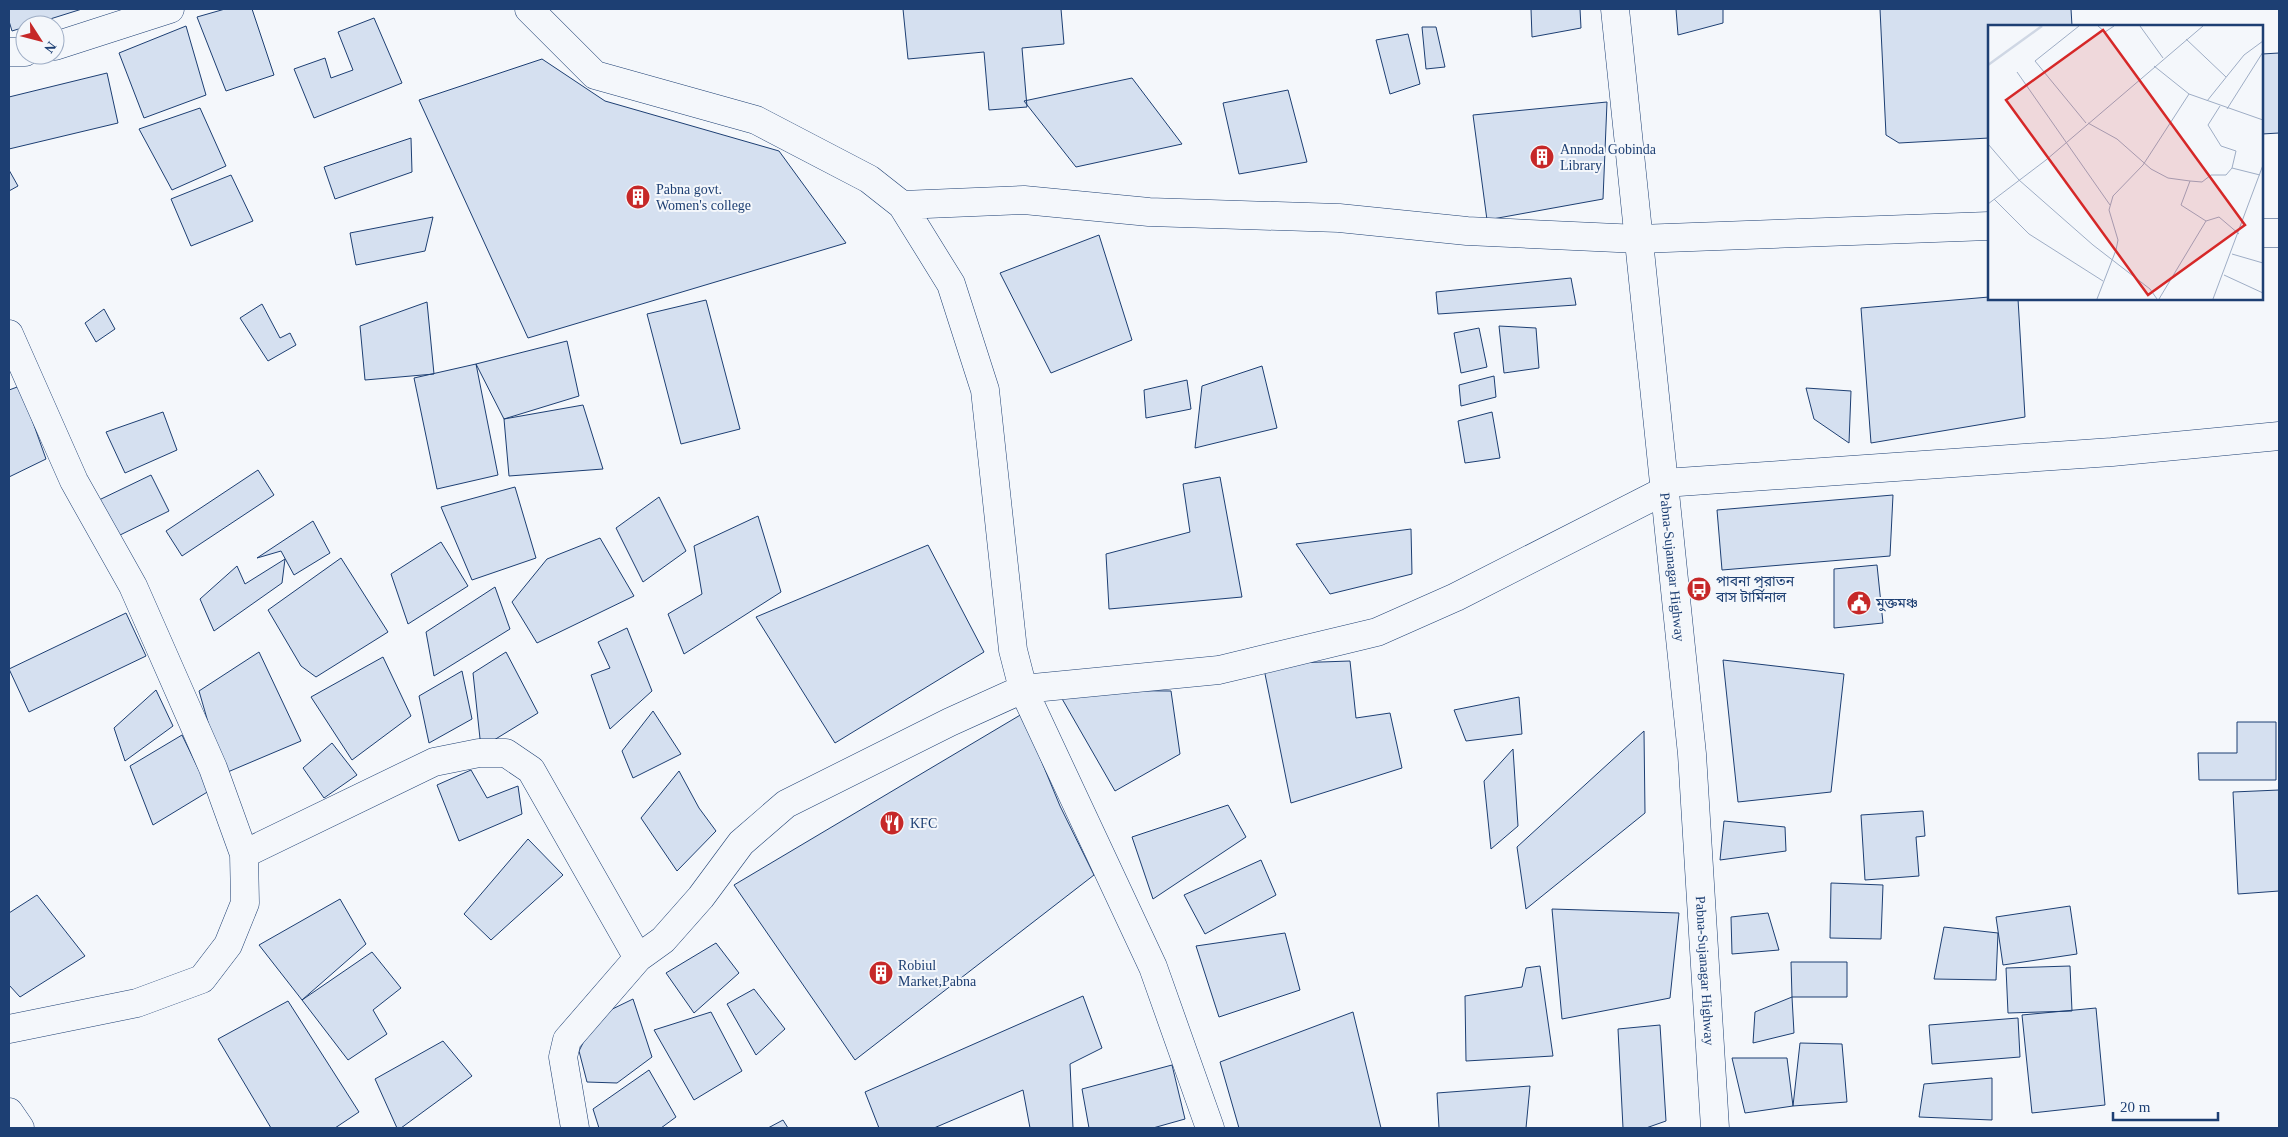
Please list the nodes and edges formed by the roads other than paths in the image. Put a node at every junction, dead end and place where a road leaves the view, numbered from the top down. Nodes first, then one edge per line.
1 (170, 9) edge
2 (529, 9) edge
3 (1615, 9) edge
4 (65, 43) edge
5 (902, 205) junction
6 (1988, 226) edge
7 (2263, 233) edge
8 (2279, 233) edge
9 (1639, 239) junction
10 (9, 334) edge
11 (2279, 436) edge
12 (1664, 487) junction
13 (1023, 689) junction
14 (244, 854) junction
15 (638, 958) junction
16 (9, 1029) edge
17 (9, 1112) edge
18 (20, 1128) edge
19 (575, 1128) edge
20 (1210, 1128) edge
21 (1715, 1128) edge

1 - 4 main road
2 - 5 main road
3 - 9 main road, Pabna-Sujanagar Highway
5 - 9 main road
5 - 13 main road
6 - 9 main road
7 - 8 main road
9 - 12 main road, Pabna-Sujanagar Highway
10 - 14 main road
11 - 12 main road
12 - 13 main road
12 - 21 main road, Pabna-Sujanagar Highway
13 - 15 main road
13 - 20 main road
14 - 15 main road
14 - 16 main road
15 - 19 main road
17 - 18 main road

